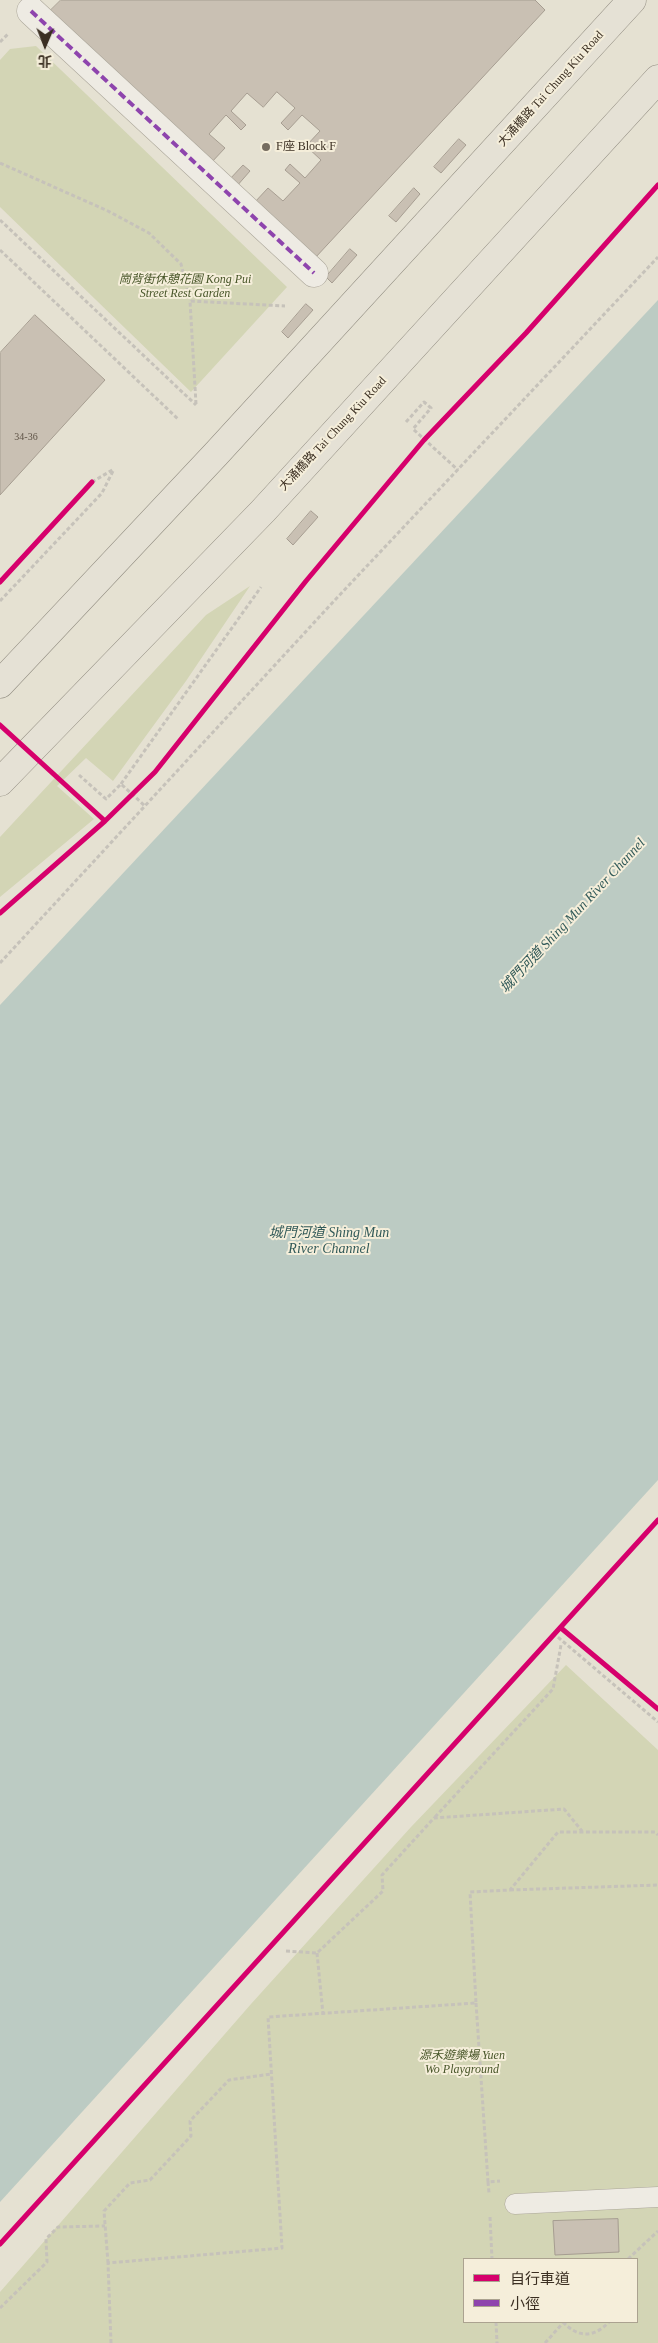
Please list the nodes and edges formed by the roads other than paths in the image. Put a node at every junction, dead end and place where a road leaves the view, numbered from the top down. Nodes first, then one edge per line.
1 (632, 0) edge
2 (30, 11) dead end
3 (658, 79) edge
4 (314, 273) dead end
5 (0, 684) edge
6 (0, 782) edge
7 (658, 2198) edge
8 (515, 2204) dead end

1 - 5 main road, 大涌橋路 Tai Chung Kiu Road
2 - 4 street
3 - 6 main road, 大涌橋路 Tai Chung Kiu Road
7 - 8 lane

